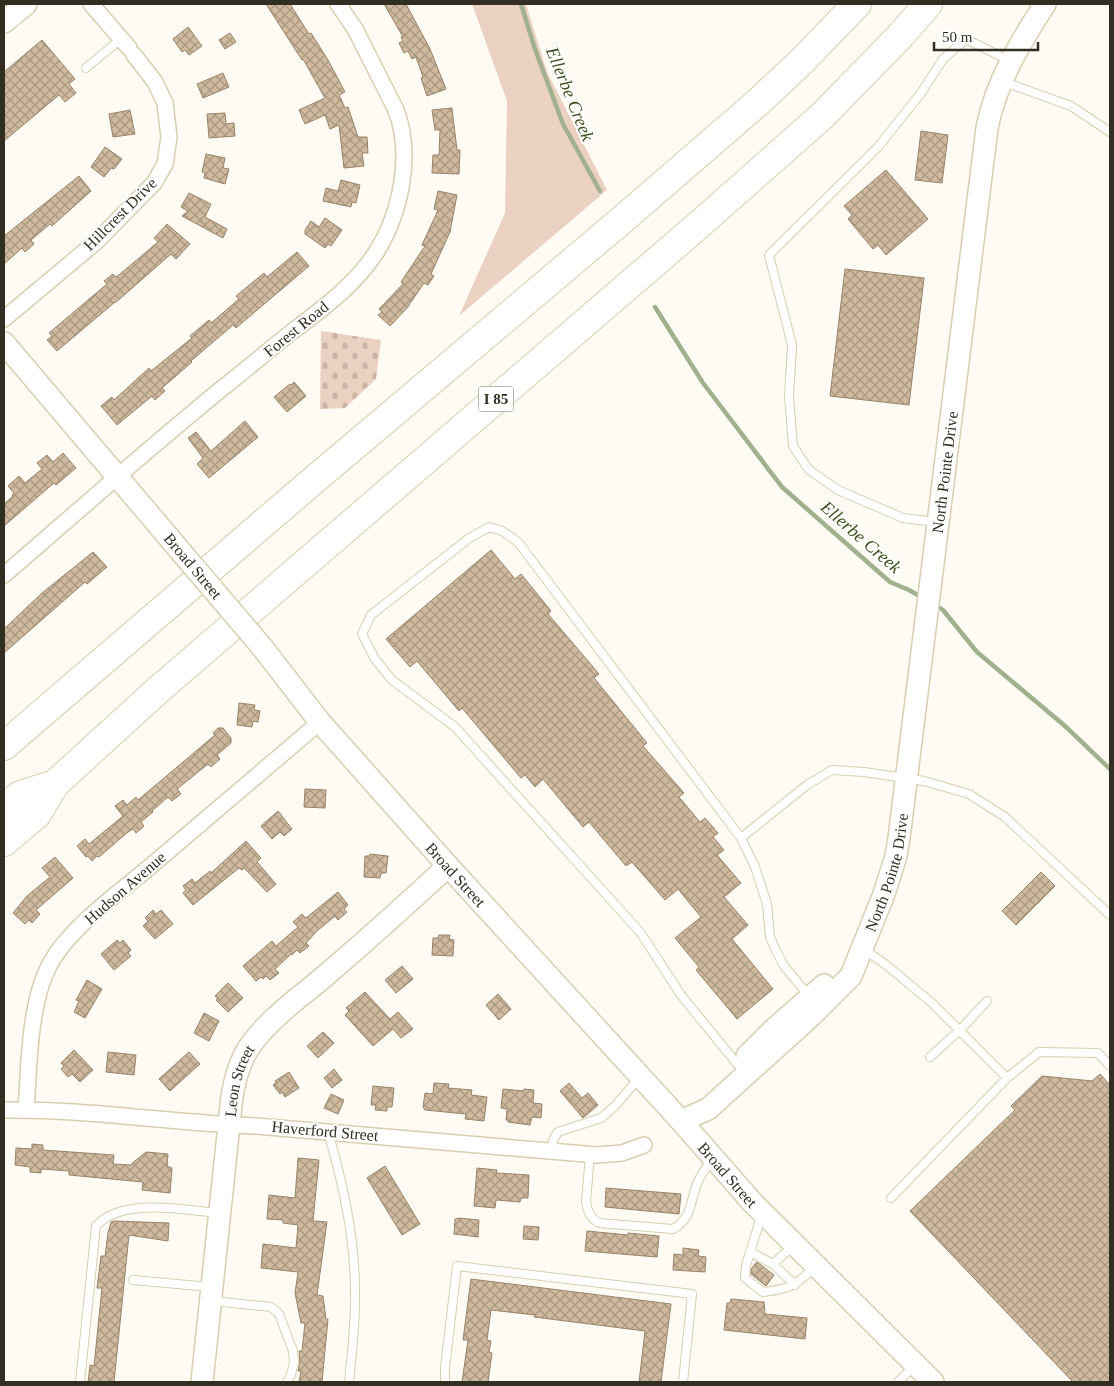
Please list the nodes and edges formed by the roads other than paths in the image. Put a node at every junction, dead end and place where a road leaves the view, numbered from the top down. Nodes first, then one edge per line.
1 (26, 4) edge
2 (91, 4) edge
3 (338, 4) edge
4 (857, 4) edge
5 (928, 4) edge
6 (1045, 4) edge
7 (4, 22) edge
8 (128, 48) junction
9 (1010, 61) junction
10 (86, 68) dead end
11 (1002, 81) junction
12 (1110, 132) edge
13 (4, 319) edge
14 (4, 343) edge
15 (118, 476) junction
16 (938, 522) junction
17 (4, 575) edge
18 (320, 722) junction
19 (4, 746) edge
20 (906, 779) junction
21 (54, 784) junction
22 (4, 809) edge
23 (741, 838) junction
24 (4, 842) edge
25 (448, 866) junction
26 (1110, 915) edge
27 (861, 948) junction
28 (810, 998) junction
29 (987, 1001) dead end
30 (960, 1030) junction
31 (930, 1057) dead end
32 (738, 1065) junction
33 (1110, 1066) edge
34 (640, 1077) junction
35 (1007, 1078) junction
36 (4, 1110) edge
37 (26, 1110) junction
38 (681, 1121) junction
39 (229, 1125) junction
40 (328, 1132) junction
41 (644, 1146) dead end
42 (552, 1151) junction
43 (590, 1154) junction
44 (713, 1158) junction
45 (891, 1198) dead end
46 (763, 1212) junction
47 (220, 1213) junction
48 (795, 1244) junction
49 (750, 1252) junction
50 (773, 1264) junction
51 (816, 1266) junction
52 (133, 1280) dead end
53 (795, 1285) junction
54 (212, 1294) junction
55 (916, 1365) junction
56 (80, 1382) edge
57 (202, 1382) edge
58 (287, 1382) edge
59 (349, 1382) edge
60 (445, 1382) edge
61 (683, 1382) edge
62 (898, 1382) edge
63 (933, 1382) edge

1 - 7 main road
2 - 8 street, Hillcrest Drive
3 - 15 street, Forest Road
4 - 19 highway
5 - 21 highway, I 85
6 - 9 main road, North Pointe Drive
8 - 10 lane
8 - 13 street, Hillcrest Drive
9 - 11 main road, North Pointe Drive
9 - 16 lane
11 - 12 lane
11 - 16 main road, North Pointe Drive
14 - 15 main road, Broad Street
15 - 17 street, Forest Road
15 - 18 main road, Broad Street, bridge
16 - 20 main road, North Pointe Drive
18 - 25 main road, Broad Street
18 - 37 street, Hudson Avenue
20 - 23 lane
20 - 26 lane
20 - 27 main road, North Pointe Drive
21 - 22 highway, I 85
21 - 24 highway
23 - 28 lane
23 - 32 lane
25 - 34 main road, Broad Street
25 - 39 main road, Leon Street
27 - 28 main road, North Pointe Drive
27 - 30 lane
27 - 38 main road, North Pointe Drive
28 - 32 main road, North Pointe Drive
29 - 30 lane
30 - 31 lane
30 - 35 lane
32 - 38 main road, North Pointe Drive
33 - 35 lane
34 - 38 main road, Broad Street
34 - 42 lane
35 - 45 lane
36 - 37 street, Haverford Street
37 - 39 street, Haverford Street
38 - 44 main road, Broad Street
39 - 40 street, Haverford Street
39 - 47 main road, Leon Street
40 - 42 street, Haverford Street
40 - 59 lane
41 - 43 street, Haverford Street
42 - 43 street, Haverford Street
43 - 44 lane
44 - 46 main road, Broad Street
46 - 48 main road, Broad Street
46 - 49 lane
47 - 54 main road, Leon Street
47 - 56 lane
48 - 50 lane
48 - 51 main road, Broad Street
49 - 50 lane
49 - 53 lane
50 - 53 lane
51 - 53 lane
51 - 55 main road, Broad Street
52 - 54 lane
54 - 57 main road, Leon Street
54 - 58 lane
55 - 62 lane
55 - 63 main road, Broad Street
60 - 61 lane

